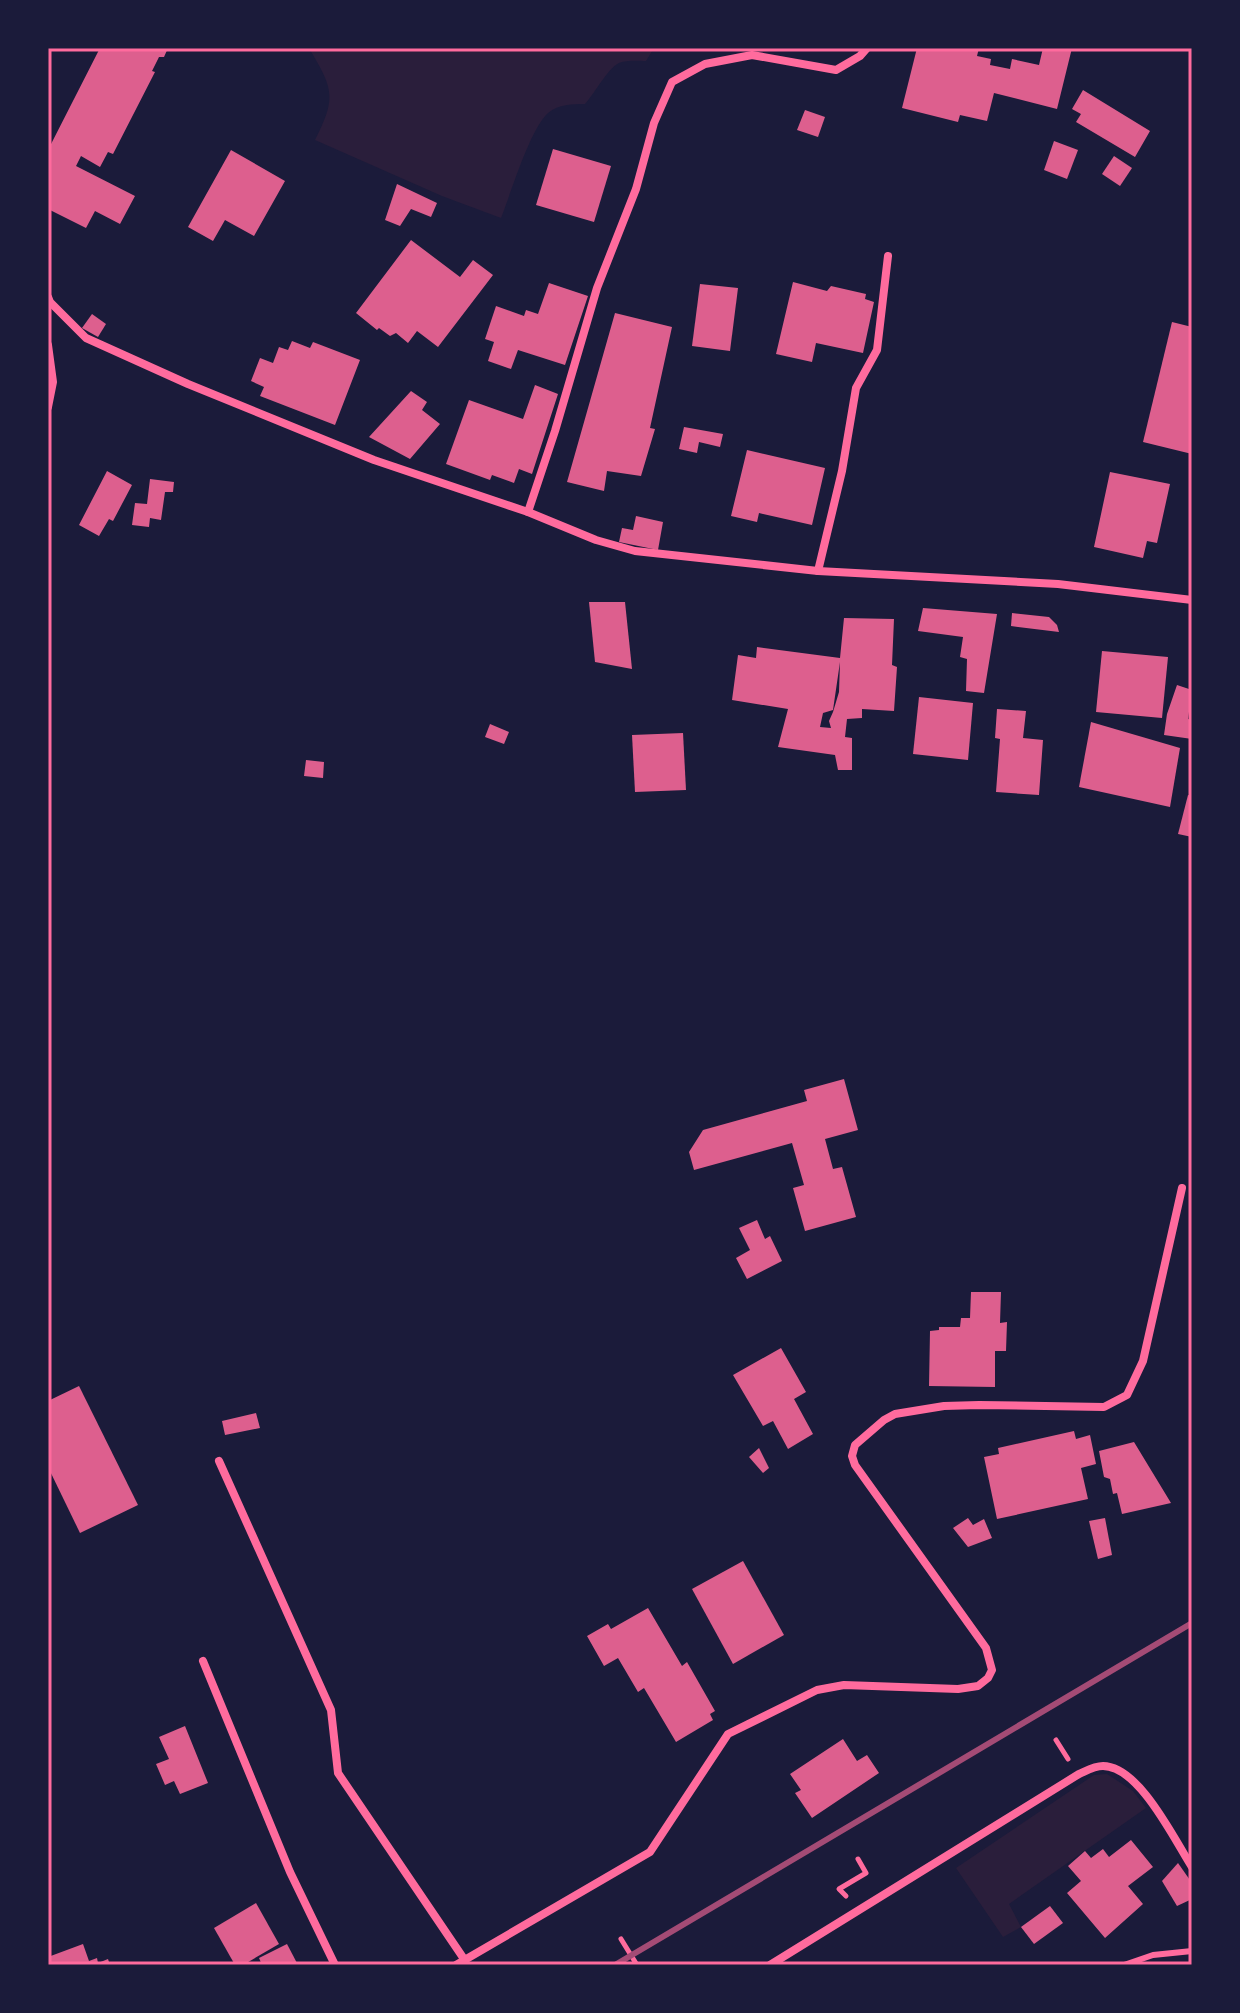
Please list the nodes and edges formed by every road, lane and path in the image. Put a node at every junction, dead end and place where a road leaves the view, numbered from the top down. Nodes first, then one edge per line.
1 (867, 48) edge
2 (888, 256) dead end
3 (49, 301) edge
4 (48, 345) edge
5 (48, 407) edge
6 (528, 512) junction
7 (818, 571) junction
8 (1192, 600) edge
9 (1182, 1188) dead end
10 (219, 1461) dead end
11 (203, 1661) dead end
12 (858, 1859) dead end
13 (1192, 1867) edge
14 (866, 1873) dead end
15 (621, 1939) dead end
16 (1192, 1951) edge
17 (460, 1962) edge
18 (335, 1965) edge
19 (637, 1965) edge
20 (770, 1965) edge
21 (1124, 1965) edge

1 - 6 street
2 - 7 street
3 - 6 street
4 - 5 street
6 - 7 street
7 - 8 street
9 - 17 street
10 - 17 street
11 - 18 street
12 - 14 path
13 - 20 street
15 - 19 path
16 - 21 lane

